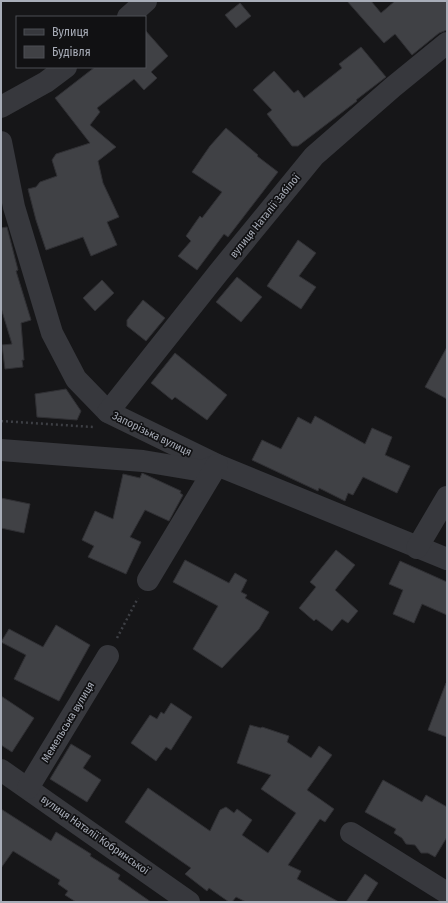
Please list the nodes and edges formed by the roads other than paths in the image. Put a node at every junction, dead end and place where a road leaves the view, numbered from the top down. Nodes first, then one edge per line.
1 (146, 1) edge
2 (129, 16) edge
3 (447, 43) edge
4 (65, 68) edge
5 (1, 108) edge
6 (1, 142) edge
7 (108, 412) junction
8 (1, 450) edge
9 (217, 466) junction
10 (447, 497) edge
11 (416, 548) junction
12 (447, 559) edge
13 (148, 580) road end
14 (108, 656) road end
15 (1, 770) edge
16 (28, 788) junction
17 (351, 833) dead end
18 (447, 893) edge
19 (447, 896) edge
20 (189, 902) edge
21 (443, 902) edge

1 - 2 street
3 - 7 street, вулиця Наталії Забілої
4 - 5 street
6 - 7 street, Запорізька вулиця
7 - 9 street, Запорізька вулиця
8 - 9 street
9 - 11 street, Запорізька вулиця
9 - 13 street
10 - 11 street
11 - 12 street, Запорізька вулиця
14 - 16 street, Мемельська вулиця
15 - 16 street, вулиця Наталії Кобринської
16 - 20 street, вулиця Наталії Кобринської
17 - 18 street
19 - 21 street

